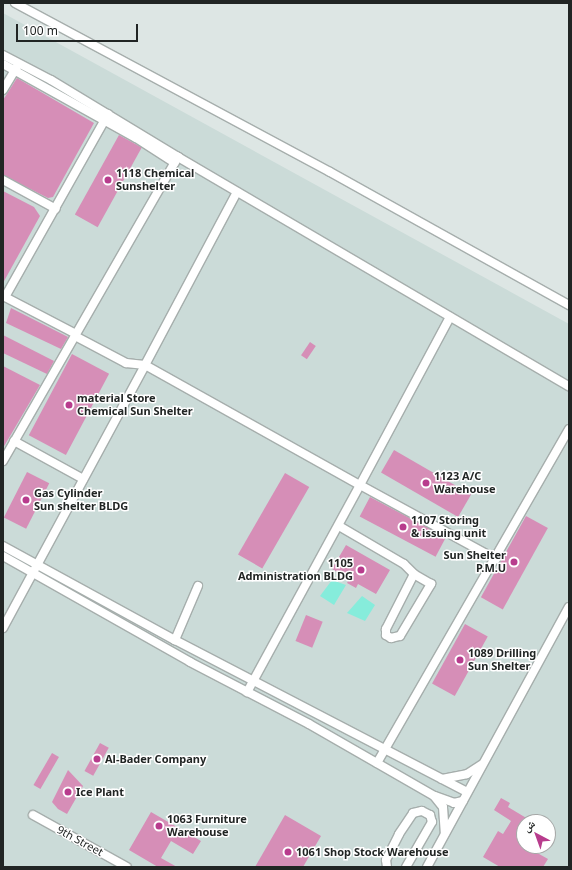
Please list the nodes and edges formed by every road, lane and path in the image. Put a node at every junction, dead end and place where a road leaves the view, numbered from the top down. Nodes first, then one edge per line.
1 (15, 3) edge
2 (3, 55) edge
3 (12, 65) edge
4 (3, 82) edge
5 (3, 90) edge
6 (104, 116) junction
7 (176, 160) junction
8 (3, 180) edge
9 (3, 185) edge
10 (237, 192) junction
11 (53, 211) junction
12 (4, 299) edge
13 (569, 305) edge
14 (450, 316) junction
15 (75, 337) junction
16 (145, 365) junction
17 (569, 386) edge
18 (569, 429) edge
19 (14, 441) junction
20 (3, 461) edge
21 (83, 479) junction
22 (360, 485) junction
23 (339, 526) junction
24 (3, 546) edge
25 (3, 556) edge
26 (496, 559) junction
27 (34, 569) junction
28 (414, 574) junction
29 (198, 586) dead end
30 (569, 607) edge
31 (3, 628) edge
32 (175, 640) junction
33 (254, 679) junction
34 (247, 692) junction
35 (386, 749) junction
36 (377, 763) junction
37 (483, 763) junction
38 (441, 779) junction
39 (467, 792) junction
40 (434, 796) junction
41 (463, 801) junction
42 (33, 815) dead end
43 (445, 833) junction
44 (127, 867) edge
45 (387, 867) edge
46 (406, 867) edge
47 (427, 867) edge

1 - 13 street
2 - 3 street
3 - 4 street
3 - 5 street
3 - 6 street
6 - 7 street
6 - 11 street
7 - 10 street
7 - 15 street
8 - 11 street
9 - 11 street
10 - 14 street
10 - 16 street
11 - 12 street
12 - 15 street
14 - 17 street
14 - 22 street
15 - 16 street
15 - 19 street
16 - 21 street
16 - 22 street
18 - 26 street
19 - 20 street
19 - 21 street
21 - 27 street
22 - 23 street
22 - 26 street
23 - 28 street
23 - 33 street
24 - 27 street
25 - 27 street
26 - 35 street
27 - 31 street
27 - 32 street
27 - 34 street
28 - 28 street
29 - 32 street
30 - 37 street
32 - 33 street
33 - 34 street
33 - 35 street
34 - 36 street
35 - 36 street
35 - 38 street
36 - 40 street
37 - 38 street
37 - 39 street
38 - 39 street
39 - 41 street
40 - 41 street
40 - 43 street
41 - 43 street
42 - 44 street, 9th Street
43 - 47 street
45 - 46 street

